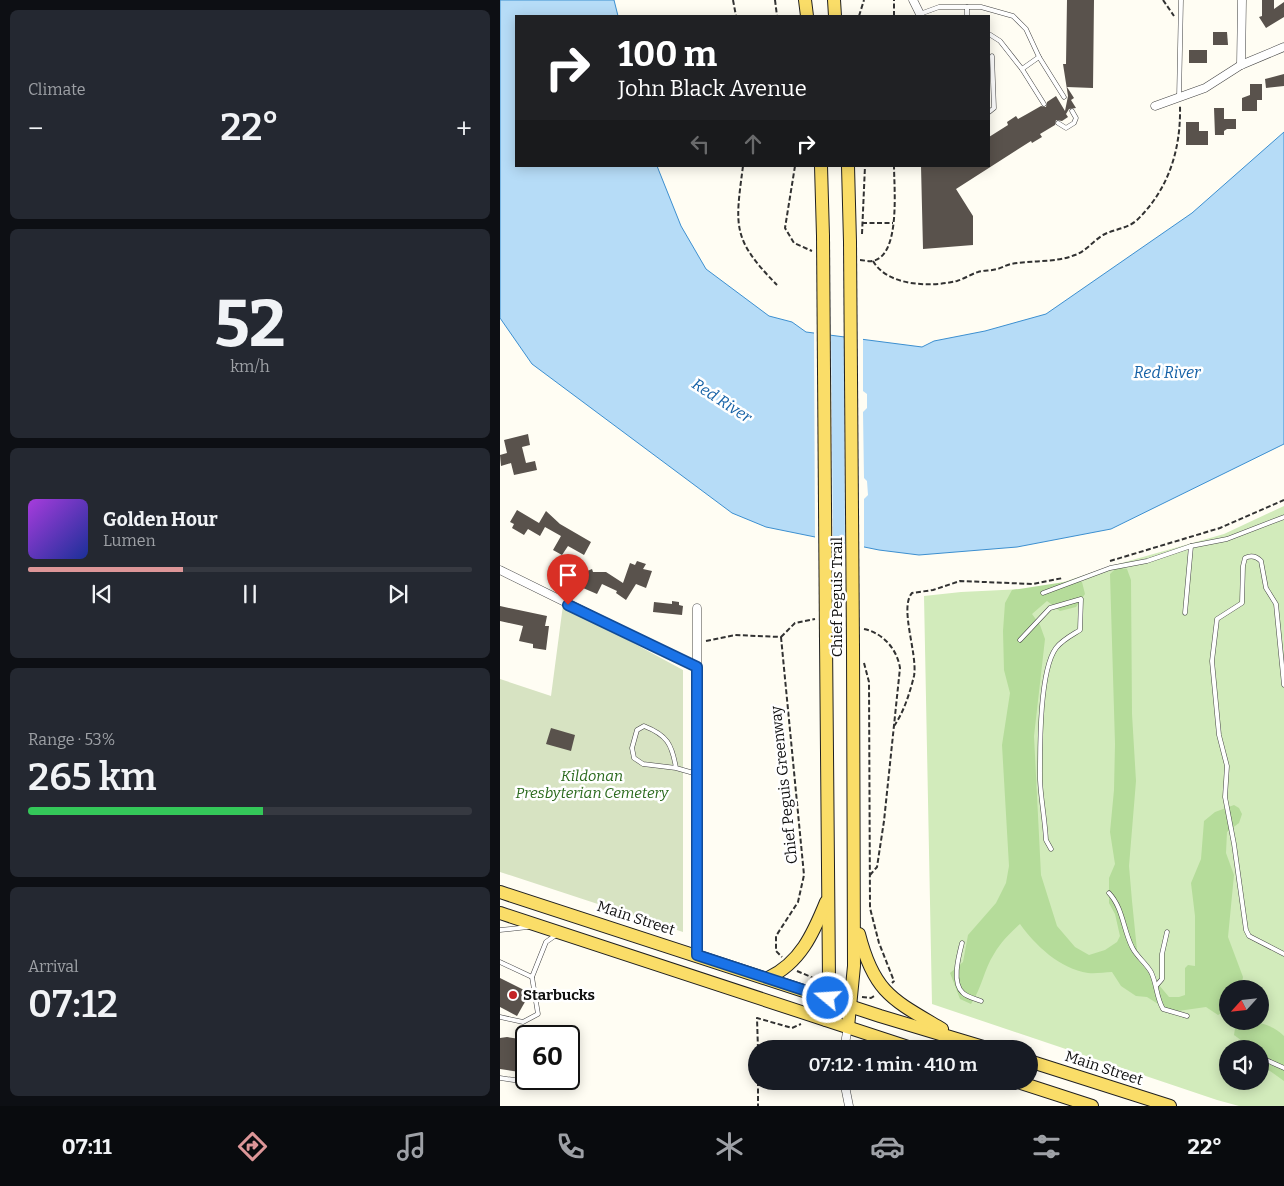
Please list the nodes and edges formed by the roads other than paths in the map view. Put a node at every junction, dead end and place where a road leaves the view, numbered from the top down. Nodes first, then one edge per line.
1 (805, 0) edge
2 (834, 0) edge
3 (913, 0) edge
4 (1181, 0) edge
5 (1242, 0) edge
6 (967, 7) junction
7 (807, 15) edge
8 (835, 15) edge
9 (920, 15) edge
10 (967, 15) edge
11 (990, 35) edge
12 (1284, 47) edge
13 (992, 56) dead end
14 (1039, 57) junction
15 (1241, 65) junction
16 (1022, 69) junction
17 (1064, 97) dead end
18 (1180, 99) junction
19 (1044, 104) dead end
20 (1155, 106) dead end
21 (990, 111) edge
22 (1072, 111) dead end
23 (1058, 123) dead end
24 (821, 167) edge
25 (848, 167) edge
26 (1284, 517) edge
27 (1190, 546) junction
28 (500, 570) edge
29 (1043, 593) dead end
30 (697, 608) dead end
31 (1185, 612) dead end
32 (1020, 640) dead end
33 (697, 667) junction
34 (1284, 686) edge
35 (676, 768) junction
36 (697, 774) junction
37 (1051, 849) dead end
38 (500, 892) edge
39 (1109, 893) dead end
40 (828, 898) junction
41 (855, 909) junction
42 (500, 913) edge
43 (539, 926) junction
44 (500, 930) edge
45 (1167, 932) dead end
46 (558, 933) junction
47 (962, 943) dead end
48 (1284, 954) edge
49 (697, 955) junction
50 (500, 962) edge
51 (532, 977) junction
52 (768, 978) junction
53 (1156, 986) junction
54 (828, 998) junction
55 (981, 1001) dead end
56 (850, 1006) junction
57 (1187, 1016) dead end
58 (500, 1018) edge
59 (826, 1020) junction
60 (848, 1027) junction
61 (956, 1037) junction
62 (846, 1040) edge
63 (887, 1040) edge
64 (964, 1040) edge
65 (1269, 1061) edge
66 (1038, 1064) edge
67 (1284, 1068) edge
68 (500, 1078) edge
69 (515, 1080) edge
70 (1038, 1088) edge
71 (846, 1090) edge
72 (849, 1106) edge
73 (1092, 1106) edge
74 (1170, 1106) edge

1 - 7 main road
2 - 8 main road
3 - 9 street
4 - 18 lane
5 - 15 street
6 - 9 lane
6 - 10 lane
6 - 14 lane
11 - 16 lane
12 - 15 street
13 - 21 lane
14 - 16 lane
14 - 17 lane
15 - 18 street
16 - 19 lane
18 - 20 street
22 - 23 lane
24 - 40 main road, Chief Peguis Trail, bridge
25 - 41 main road, Chief Peguis Trail, bridge
26 - 27 lane
27 - 29 lane
27 - 31 lane
28 - 33 street
30 - 33 street
32 - 37 lane
33 - 36 street
34 - 48 lane
35 - 35 lane
35 - 36 lane
36 - 49 street
38 - 49 main road, Main Street
39 - 53 lane
40 - 52 main road
40 - 54 main road, Chief Peguis Trail
41 - 56 main road, Chief Peguis Trail
41 - 61 main road
42 - 43 main road
43 - 44 lane
43 - 46 main road
45 - 53 lane
46 - 51 lane
46 - 59 main road
47 - 55 lane
49 - 52 main road, Main Street
50 - 51 lane
51 - 58 lane
52 - 54 main road, Main Street
53 - 57 lane
54 - 56 main road, Main Street
54 - 59 main road, Chief Peguis Trail
56 - 60 main road, Chief Peguis Trail
56 - 61 main road, Main Street
59 - 60 main road
60 - 62 street
60 - 63 main road
61 - 64 main road, Main Street
65 - 67 lane
66 - 74 main road, Main Street
68 - 69 lane
70 - 73 main road
71 - 72 street

